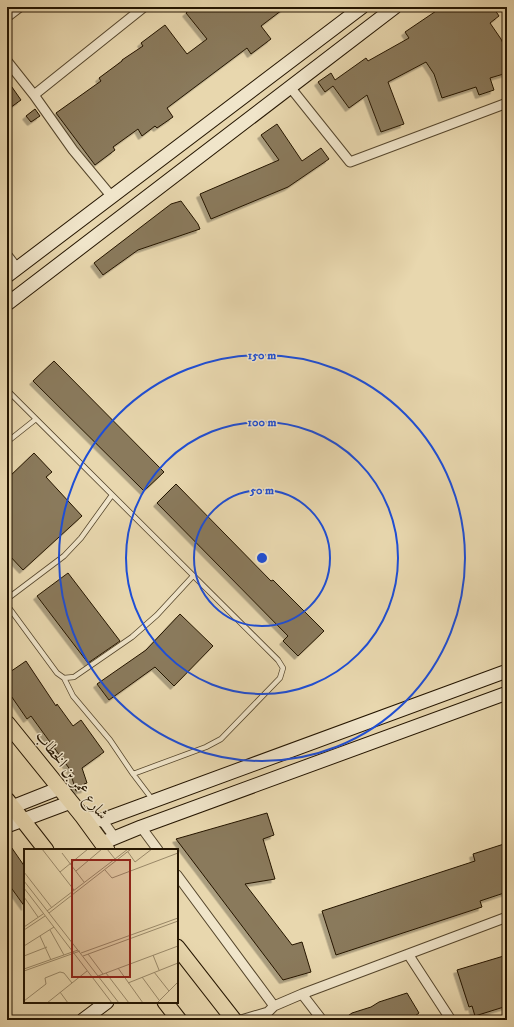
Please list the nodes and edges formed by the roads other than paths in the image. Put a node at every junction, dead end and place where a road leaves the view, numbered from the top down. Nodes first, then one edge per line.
1 (20, 7) edge
2 (144, 7) edge
3 (362, 7) edge
4 (395, 7) edge
5 (7, 17) edge
6 (7, 61) edge
7 (290, 86) junction
8 (34, 95) junction
9 (507, 103) edge
10 (112, 197) junction
11 (7, 255) edge
12 (12, 272) edge
13 (7, 304) edge
14 (7, 390) edge
15 (36, 419) junction
16 (7, 442) edge
17 (112, 495) junction
18 (193, 576) junction
19 (7, 599) edge
20 (7, 605) edge
21 (507, 671) edge
22 (64, 678) junction
23 (507, 693) edge
24 (7, 723) edge
25 (133, 774) junction
26 (60, 788) junction
27 (153, 801) junction
28 (71, 802) junction
29 (9, 806) edge
30 (83, 817) junction
31 (22, 820) junction
32 (102, 820) junction
33 (7, 826) edge
34 (141, 827) junction
35 (108, 844) edge
36 (45, 849) edge
37 (157, 849) edge
38 (178, 876) edge
39 (507, 917) edge
40 (178, 948) edge
41 (408, 954) junction
42 (302, 994) junction
43 (106, 1003) edge
44 (165, 1003) edge
45 (274, 1006) junction
46 (83, 1020) edge
47 (179, 1020) edge
48 (234, 1020) edge
49 (241, 1020) edge
50 (322, 1020) edge
51 (451, 1020) edge

1 - 5 street
2 - 8 street
3 - 10 street
4 - 7 street
6 - 8 street
7 - 9 street
7 - 13 street
8 - 10 street
10 - 12 street
11 - 12 street
14 - 15 lane
15 - 16 lane
15 - 17 lane
17 - 18 lane
17 - 19 lane
18 - 22 lane
18 - 25 lane
20 - 22 lane
21 - 27 street
22 - 25 lane
23 - 34 street
24 - 26 main road, شارع عمر بن الخطاب
25 - 27 lane
26 - 28 main road, شارع عمر بن الخطاب
26 - 29 street
27 - 32 street
28 - 30 main road, شارع عمر بن الخطاب
28 - 31 street
29 - 31 main road
30 - 32 street
30 - 35 main road, شارع عمر بن الخطاب
31 - 33 street
31 - 36 main road
32 - 35 street
34 - 35 street
34 - 37 street
38 - 45 street
39 - 41 street
40 - 48 main road
41 - 42 street
41 - 51 street
42 - 45 street
42 - 50 street
43 - 46 street
44 - 47 main road
45 - 49 street

